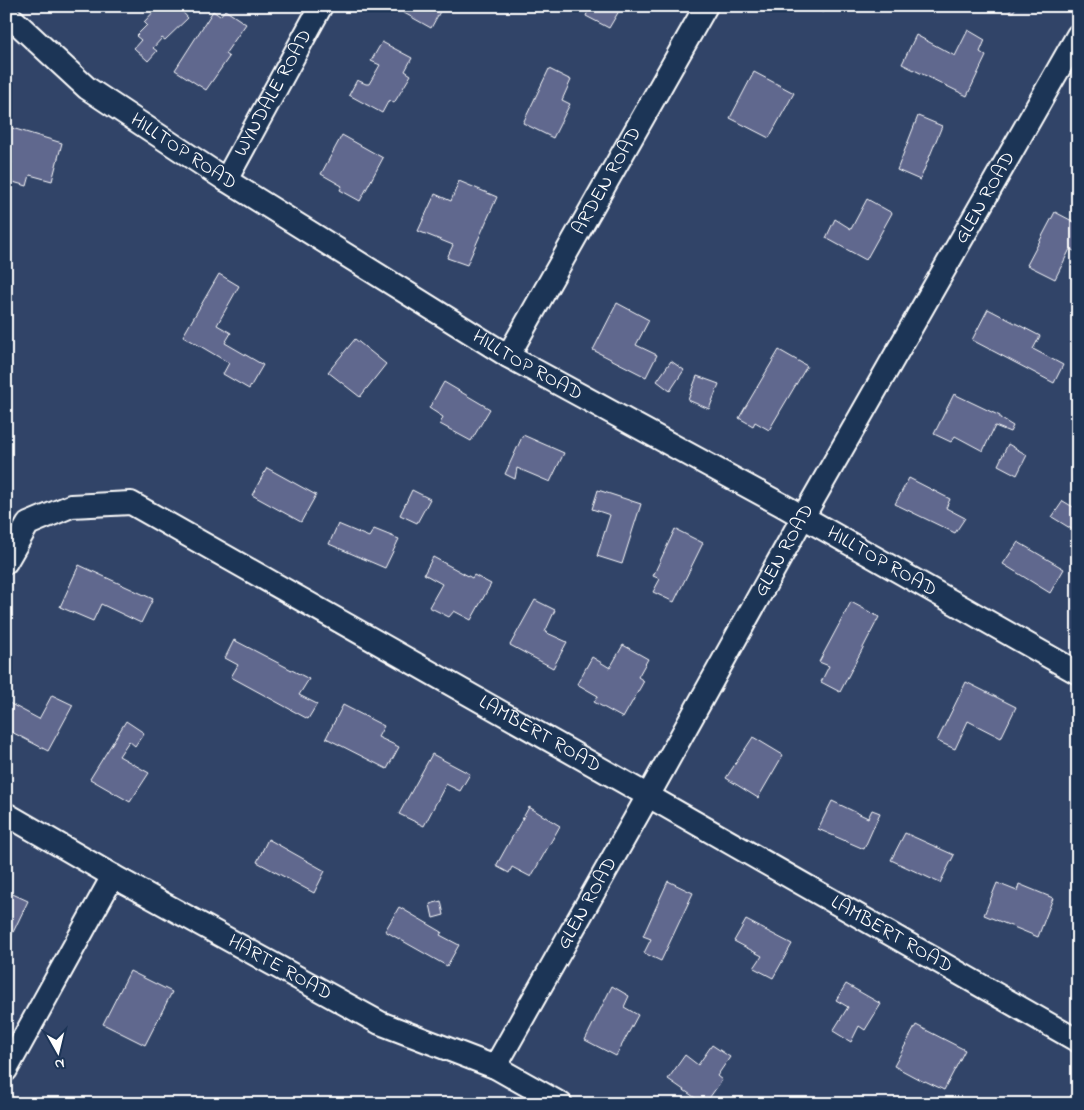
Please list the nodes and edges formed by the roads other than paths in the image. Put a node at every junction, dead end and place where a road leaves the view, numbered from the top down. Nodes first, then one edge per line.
1 (321, 6) edge
2 (706, 6) edge
3 (6, 13) edge
4 (1078, 36) edge
5 (226, 180) junction
6 (508, 356) junction
7 (803, 517) junction
8 (6, 562) edge
9 (1078, 673) edge
10 (648, 796) junction
11 (6, 814) edge
12 (113, 876) junction
13 (1078, 1041) edge
14 (494, 1067) junction
15 (6, 1070) edge
16 (561, 1104) edge

1 - 5 street, WYNDALE ROAD
2 - 6 street, ARDEN ROAD
3 - 5 street, HILLTOP ROAD
4 - 7 street, GLEN ROAD
5 - 6 street, HILLTOP ROAD
6 - 7 street, HILLTOP ROAD
7 - 9 street, HILLTOP ROAD
7 - 10 street, GLEN ROAD
8 - 10 street, LAMBERT ROAD
10 - 13 street, LAMBERT ROAD
10 - 14 street, GLEN ROAD
11 - 12 street, HARTE ROAD
12 - 14 street, HARTE ROAD
12 - 15 street
14 - 16 street, HARTE ROAD

